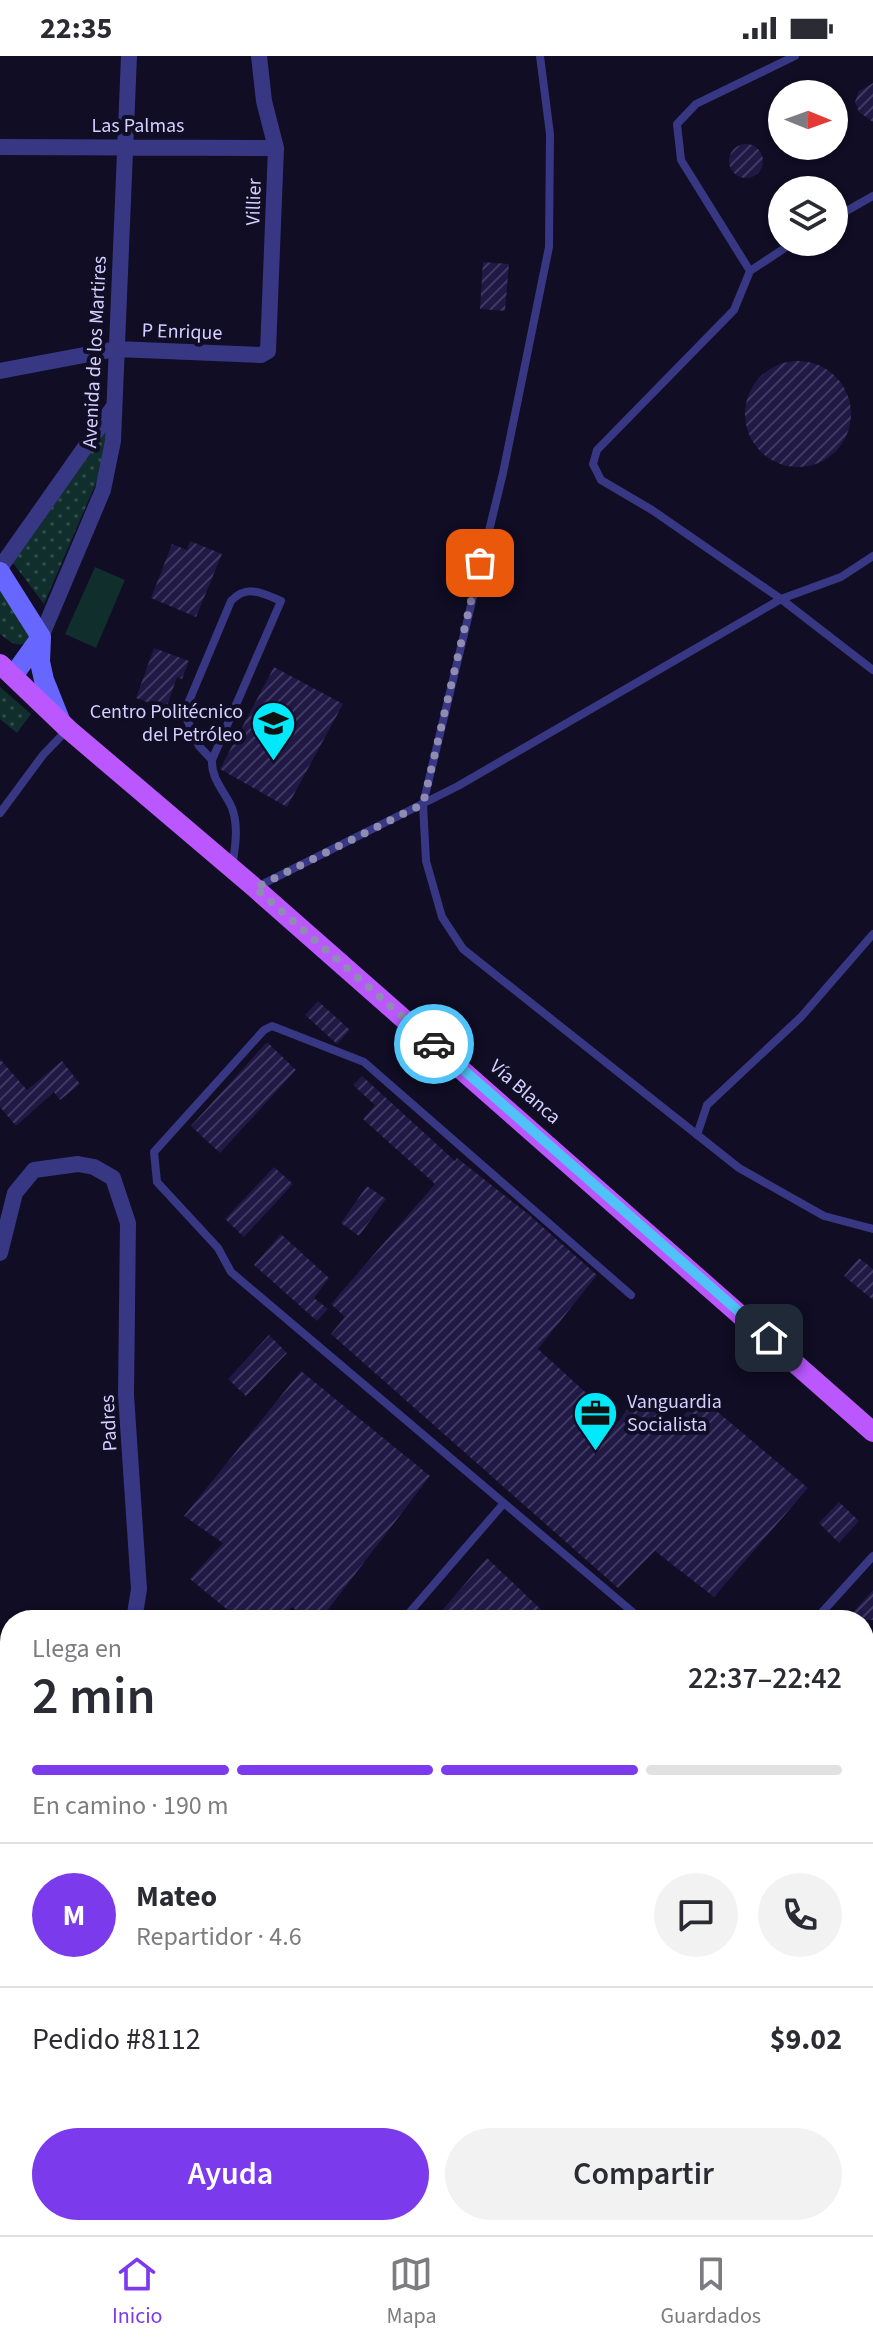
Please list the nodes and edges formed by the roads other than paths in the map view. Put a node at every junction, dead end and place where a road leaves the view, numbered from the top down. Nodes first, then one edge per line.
1 (129, 56) edge
2 (259, 56) edge
3 (540, 56) edge
4 (795, 56) edge
5 (127, 145) junction
6 (0, 147) edge
7 (276, 148) junction
8 (873, 196) edge
9 (848, 210) edge
10 (773, 256) edge
11 (750, 271) junction
12 (116, 349) junction
13 (268, 351) joint
14 (0, 371) edge
15 (115, 405) junction
16 (873, 556) edge
17 (0, 570) edge
18 (781, 599) junction
19 (41, 637) junction
20 (6, 670) edge
21 (873, 670) edge
22 (64, 724) junction
23 (212, 760) junction
24 (423, 804) junction
25 (0, 813) edge
26 (232, 868) junction
27 (255, 888) junction
28 (873, 934) edge
29 (697, 1135) junction
30 (873, 1229) edge
31 (0, 1253) edge
32 (631, 1295) dead end
33 (873, 1432) edge
34 (504, 1503) junction
35 (873, 1556) edge
36 (136, 1610) edge
37 (412, 1610) edge
38 (630, 1610) edge
39 (824, 1610) edge

1 - 5 street, Avenida de los Martires
2 - 7 street, Villier
3 - 24 lane
4 - 11 lane
5 - 6 street, Las Palmas
5 - 7 street, Las Palmas
5 - 12 street, Avenida de los Martires
7 - 13 street, Villier
8 - 9 lane
10 - 11 lane
11 - 18 lane
12 - 13 street, P Enrique
12 - 14 street, P Enrique
12 - 15 street, Avenida de los Martires
15 - 17 street
15 - 19 street, Avenida de los Martires
16 - 18 lane
17 - 19 street
18 - 21 lane
18 - 24 lane
19 - 20 street
19 - 22 street
20 - 22 main road, Vía Blanca
22 - 25 lane
22 - 26 main road, Vía Blanca
23 - 23 lane
23 - 26 lane
24 - 27 lane
24 - 29 lane
26 - 27 main road, Vía Blanca
27 - 33 main road, Vía Blanca
28 - 29 lane
29 - 30 lane
31 - 36 street, Padres
32 - 34 lane
34 - 37 lane
34 - 38 lane
35 - 39 lane

